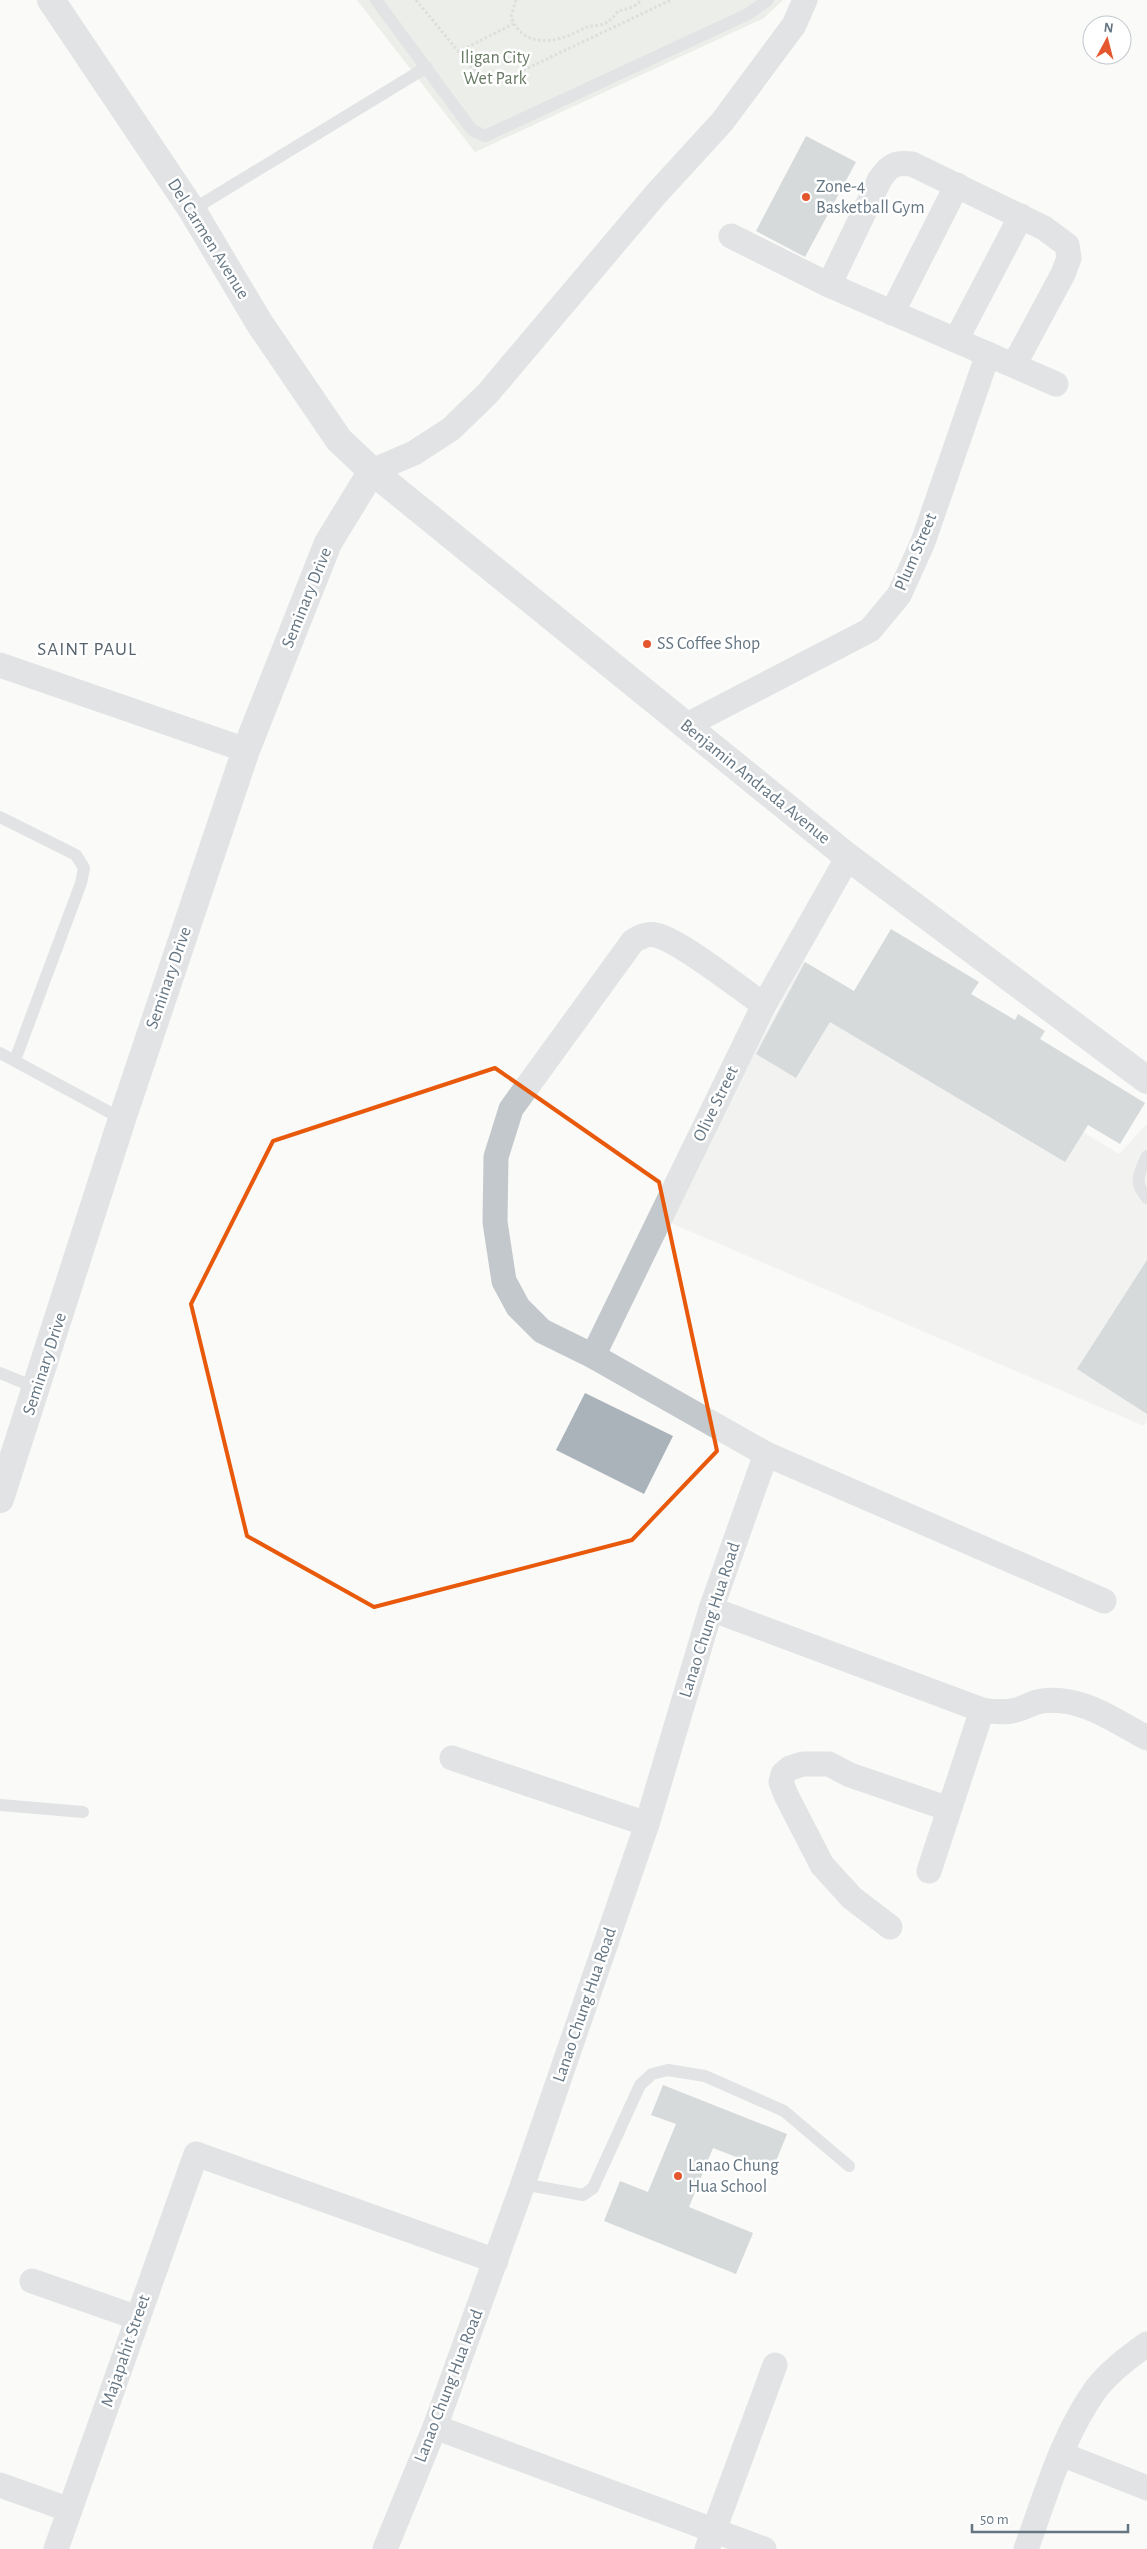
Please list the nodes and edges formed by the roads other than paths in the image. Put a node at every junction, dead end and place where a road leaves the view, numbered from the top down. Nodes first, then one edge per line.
1 (51, 0) edge
2 (376, 0) edge
3 (768, 0) edge
4 (805, 0) edge
5 (428, 68) junction
6 (957, 185) junction
7 (192, 210) junction
8 (1021, 216) junction
9 (731, 236) dead end
10 (829, 285) junction
11 (892, 313) junction
12 (956, 340) junction
13 (988, 354) junction
14 (1014, 365) junction
15 (1056, 384) dead end
16 (372, 472) junction
17 (0, 665) edge
18 (685, 726) junction
19 (246, 750) junction
20 (0, 817) edge
21 (848, 857) junction
22 (764, 1005) junction
23 (0, 1054) edge
24 (15, 1060) junction
25 (1147, 1080) edge
26 (122, 1119) junction
27 (1147, 1156) edge
28 (1147, 1198) edge
29 (594, 1356) junction
30 (0, 1373) edge
31 (37, 1388) junction
32 (766, 1454) junction
33 (0, 1499) edge
34 (1104, 1601) dead end
35 (711, 1609) junction
36 (982, 1710) junction
37 (1147, 1738) edge
38 (452, 1758) dead end
39 (0, 1805) edge
40 (949, 1809) junction
41 (83, 1812) dead end
42 (648, 1824) junction
43 (929, 1872) dead end
44 (890, 1927) dead end
45 (849, 2166) dead end
46 (523, 2184) junction
47 (496, 2260) junction
48 (32, 2281) dead end
49 (138, 2318) junction
50 (1147, 2344) edge
51 (775, 2364) dead end
52 (435, 2427) junction
53 (1061, 2454) junction
54 (0, 2485) edge
55 (1147, 2488) edge
56 (70, 2510) junction
57 (710, 2540) edge
58 (56, 2549) edge
59 (385, 2549) edge
60 (764, 2549) edge
61 (1026, 2549) edge

1 - 7 street, Del Carmen Avenue
2 - 5 lane
3 - 5 lane
4 - 16 street
5 - 7 lane
6 - 8 street
6 - 10 street
6 - 11 street
7 - 16 street, Del Carmen Avenue
8 - 12 street
8 - 14 street
9 - 10 street
10 - 11 street
11 - 12 street
12 - 13 street
13 - 14 street
13 - 18 street, Plum Street
14 - 15 street
16 - 18 street, Benjamin Andrada Avenue
16 - 19 street, Seminary Drive
17 - 19 street
18 - 21 street, Benjamin Andrada Avenue
19 - 26 street, Seminary Drive
20 - 24 lane
21 - 22 street, Olive Street
21 - 25 street, Benjamin Andrada Avenue
22 - 29 street, Olive Street
22 - 29 street
23 - 24 lane
24 - 26 lane
26 - 31 street, Seminary Drive
27 - 28 lane
29 - 32 street
30 - 31 lane
31 - 33 street, Seminary Drive
32 - 34 street
32 - 35 street, Lanao Chung Hua Road
35 - 36 street
35 - 42 street, Lanao Chung Hua Road
36 - 37 street
36 - 40 street
38 - 42 street
39 - 41 lane
40 - 43 street
40 - 44 street
42 - 46 street, Lanao Chung Hua Road
45 - 46 lane
46 - 47 street, Lanao Chung Hua Road
47 - 49 street, Majapahit Street
47 - 52 street, Lanao Chung Hua Road
48 - 49 street
49 - 56 street, Majapahit Street
50 - 53 street
51 - 57 street
52 - 57 street
52 - 59 street, Lanao Chung Hua Road
53 - 55 street
53 - 61 street
54 - 56 street
56 - 58 street, Majapahit Street
57 - 60 street

